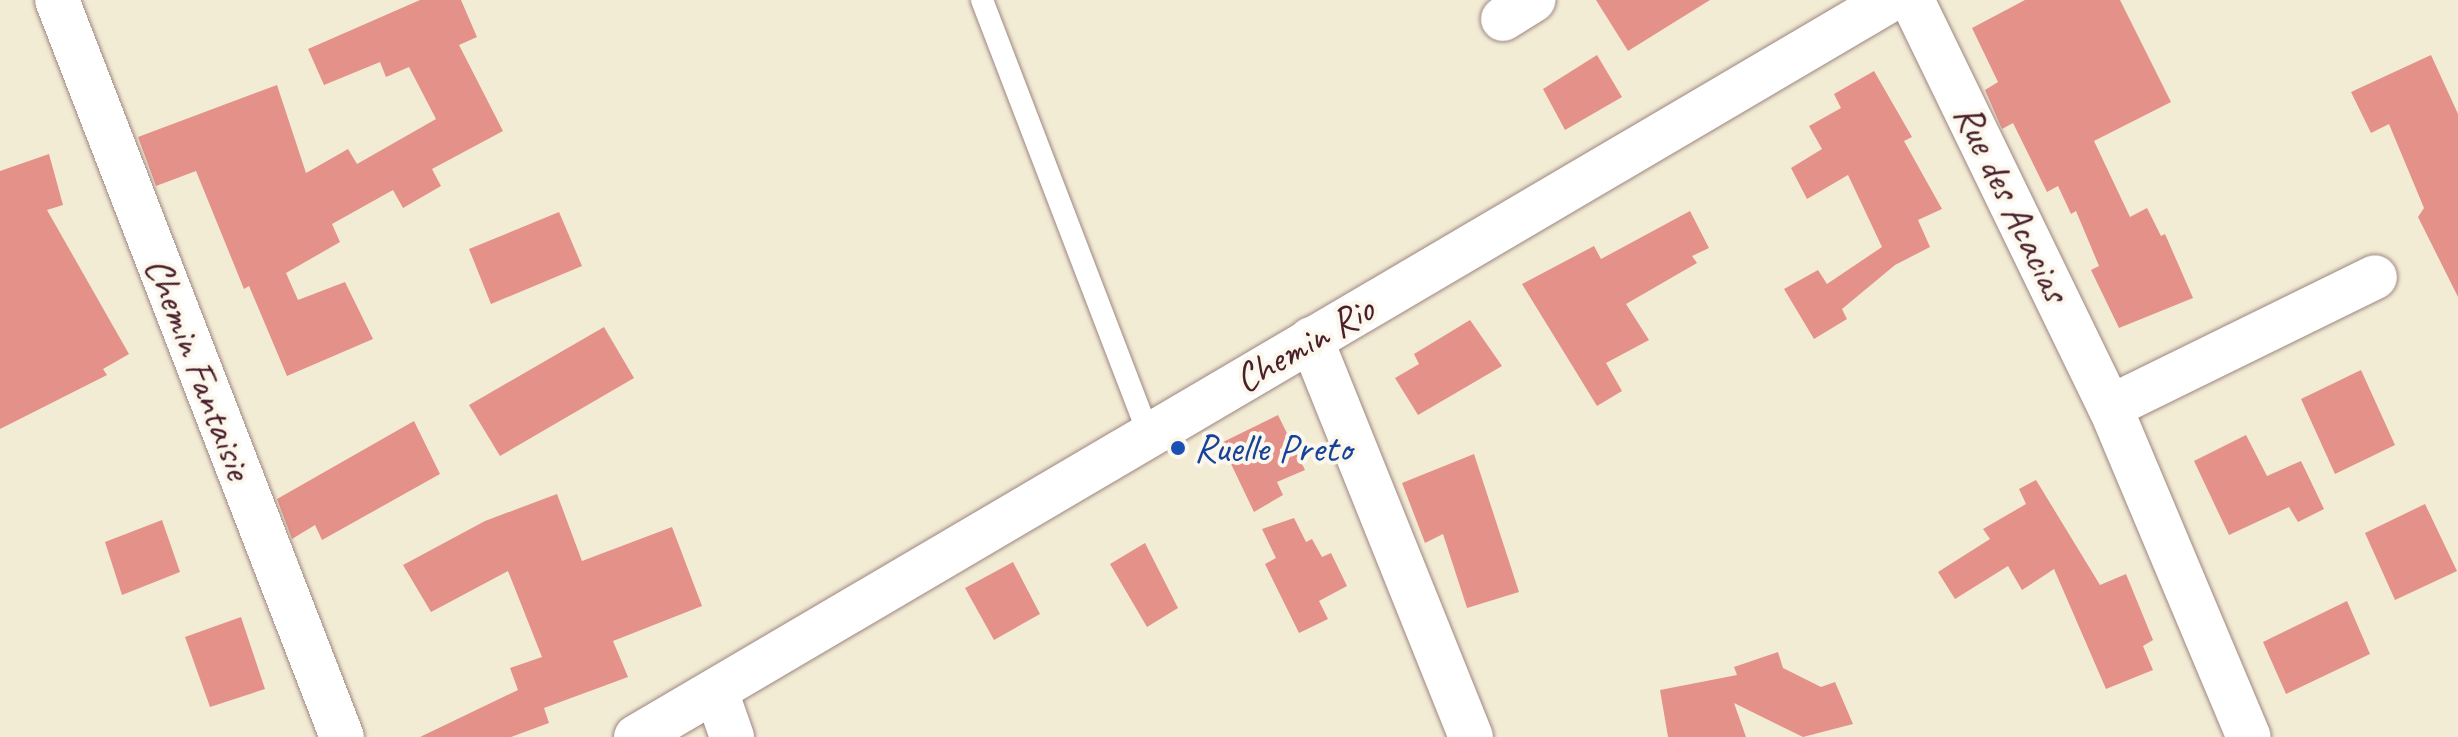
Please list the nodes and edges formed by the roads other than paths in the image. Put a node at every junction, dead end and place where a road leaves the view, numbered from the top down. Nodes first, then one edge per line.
1 (57, 0) edge
2 (982, 0) edge
3 (1890, 0) edge
4 (1912, 0) edge
5 (2375, 277) dead end
6 (1311, 339) junction
7 (2110, 407) junction
8 (1149, 435) junction
9 (716, 691) junction
10 (342, 737) edge
11 (636, 737) edge
12 (732, 737) edge
13 (1471, 737) edge
14 (2249, 737) edge

1 - 10 street, Chemin Fantaisie
2 - 8 lane
3 - 6 street, Chemin Rio
4 - 7 street, Rue des Acacias
5 - 7 street
6 - 8 street, Chemin Rio
6 - 13 street
7 - 14 street, Rue des Acacias
8 - 9 street, Chemin Rio
9 - 11 street, Chemin Rio
9 - 12 street

